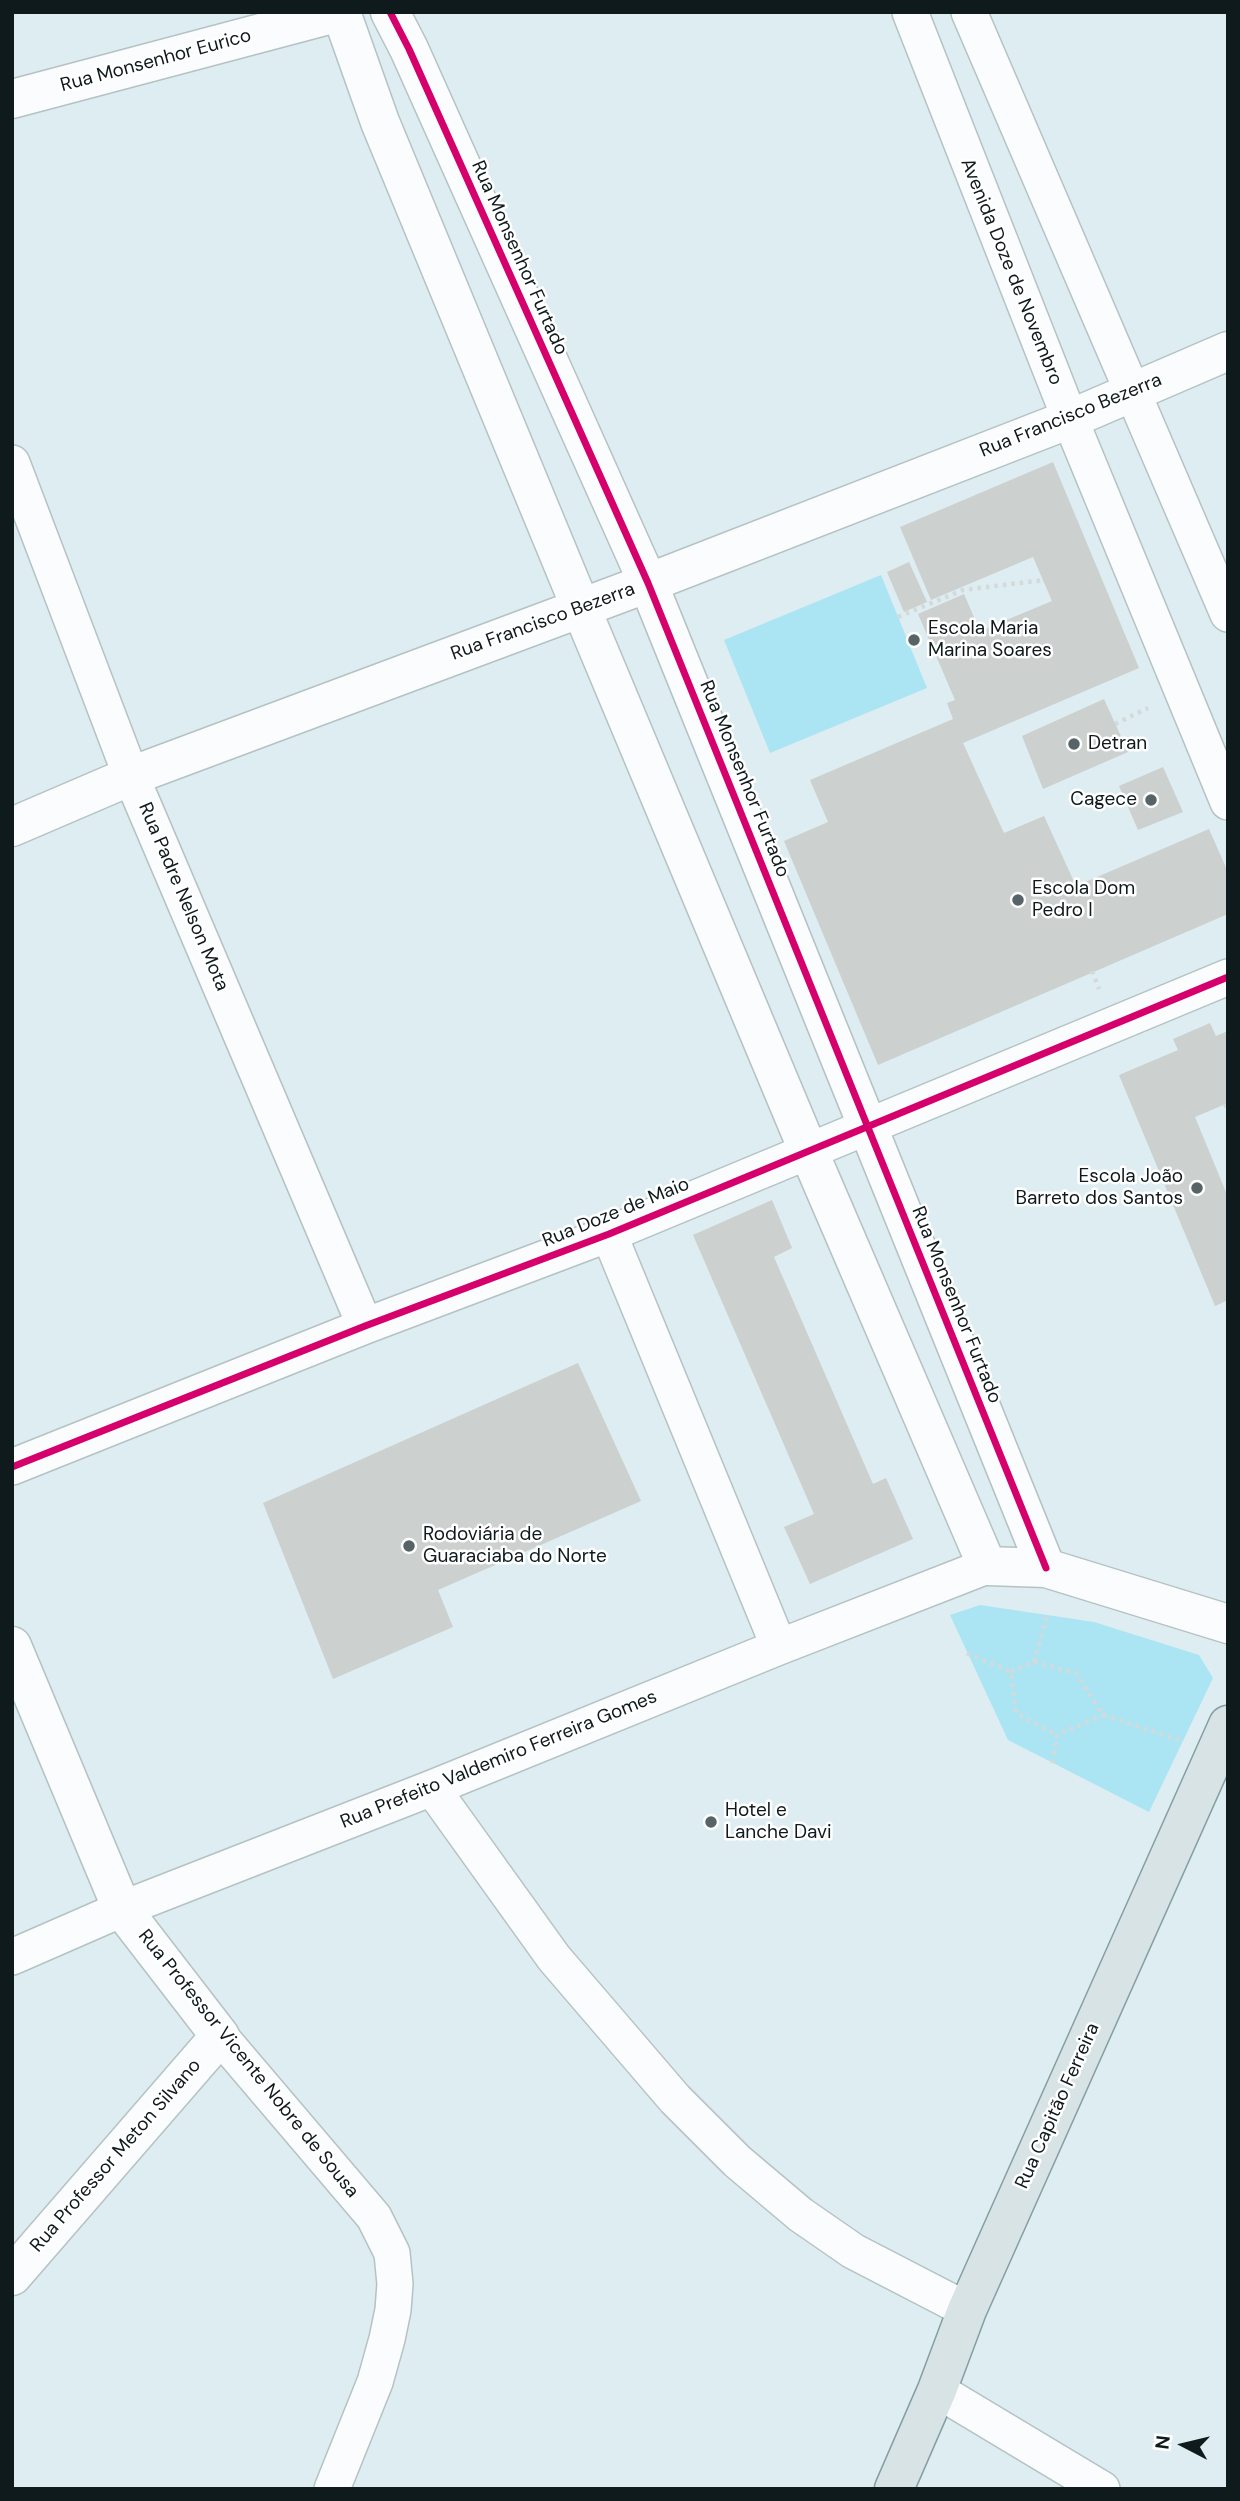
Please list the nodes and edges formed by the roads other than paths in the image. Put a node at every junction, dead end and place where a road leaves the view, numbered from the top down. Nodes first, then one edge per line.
1 (341, 12) edge
2 (390, 12) edge
3 (910, 12) edge
4 (970, 12) edge
5 (12, 99) edge
6 (1228, 351) edge
7 (1133, 392) junction
8 (1070, 419) junction
9 (12, 463) edge
10 (648, 583) junction
11 (581, 608) junction
12 (1228, 614) edge
13 (131, 776) junction
14 (1228, 802) edge
15 (12, 827) edge
16 (1228, 977) edge
17 (868, 1128) junction
18 (808, 1150) junction
19 (609, 1234) junction
20 (365, 1326) junction
21 (12, 1467) edge
22 (987, 1566) junction
23 (1046, 1568) junction
24 (1228, 1624) edge
25 (12, 1646) edge
26 (779, 1647) junction
27 (1228, 1726) edge
28 (432, 1788) junction
29 (122, 1909) junction
30 (12, 1957) edge
31 (220, 2036) junction
32 (12, 2276) edge
33 (967, 2309) junction
34 (937, 2390) junction
35 (332, 2489) edge
36 (894, 2489) edge
37 (1102, 2489) edge

1 - 5 street, Rua Monsenhor Eurico
1 - 11 street
2 - 10 street, Rua Monsenhor Furtado
3 - 8 street, Avenida Doze de Novembro
4 - 7 street
6 - 7 street, Rua Francisco Bezerra
7 - 8 street, Rua Francisco Bezerra
7 - 12 street
8 - 10 street, Rua Francisco Bezerra
8 - 14 street, Avenida Doze de Novembro
9 - 13 street, Rua Padre Nelson Mota
10 - 11 street, Rua Francisco Bezerra
10 - 17 street, Rua Monsenhor Furtado
11 - 13 street, Rua Francisco Bezerra
11 - 18 street
13 - 15 street, Rua Francisco Bezerra
13 - 20 street, Rua Padre Nelson Mota
16 - 17 street, Rua Doze de Maio
17 - 18 street, Rua Doze de Maio
17 - 23 street, Rua Monsenhor Furtado
18 - 19 street, Rua Doze de Maio
18 - 22 street
19 - 20 street, Rua Doze de Maio
19 - 26 street
20 - 21 street, Rua Doze de Maio
22 - 23 street
22 - 26 street, Rua Prefeito Valdemiro Ferreira Gomes
23 - 24 street
25 - 29 street, Rua Professor Vicente Nobre de Sousa
26 - 28 street, Rua Prefeito Valdemiro Ferreira Gomes
27 - 33 main road, Rua Capitão Ferreira
28 - 29 street, Rua Prefeito Valdemiro Ferreira Gomes
28 - 33 street
29 - 30 street, Rua Prefeito Valdemiro Ferreira Gomes
29 - 31 street, Rua Professor Vicente Nobre de Sousa
31 - 32 street, Rua Professor Meton Silvano
31 - 35 street, Rua Professor Vicente Nobre de Sousa
33 - 34 main road, Rua Capitão Ferreira
34 - 36 main road, Rua Capitão Ferreira
34 - 37 street

